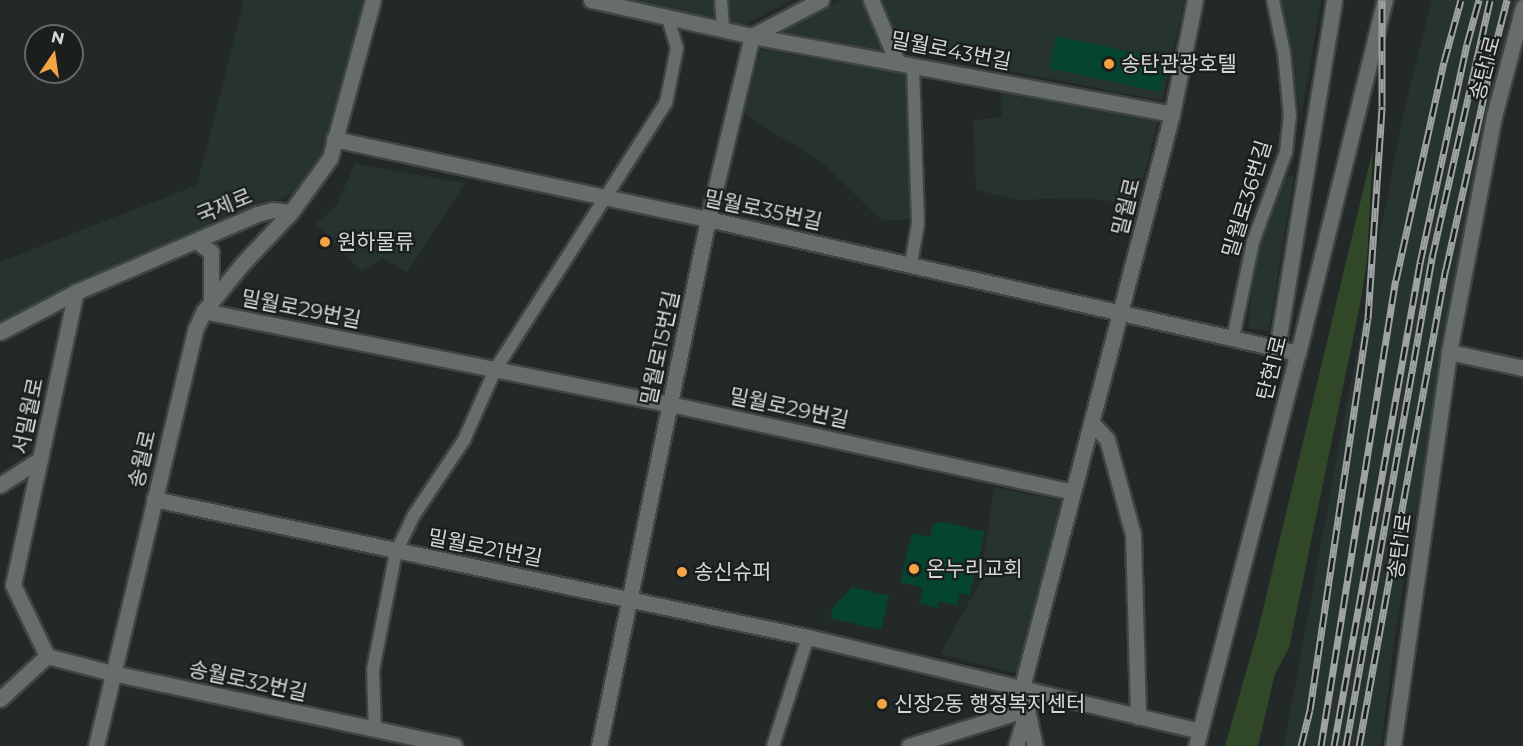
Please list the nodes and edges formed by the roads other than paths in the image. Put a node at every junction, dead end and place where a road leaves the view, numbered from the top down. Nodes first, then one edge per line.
1 (373, 0) edge
2 (591, 0) edge
3 (721, 0) edge
4 (821, 0) edge
5 (871, 0) edge
6 (1195, 0) edge
7 (1273, 0) edge
8 (1334, 0) edge
9 (1385, 0) edge
10 (1523, 7) edge
11 (668, 18) junction
12 (723, 29) junction
13 (752, 36) junction
14 (897, 62) junction
15 (913, 65) junction
16 (1172, 114) junction
17 (334, 139) junction
18 (606, 198) junction
19 (291, 212) junction
20 (708, 219) junction
21 (196, 241) junction
22 (911, 264) junction
23 (76, 292) junction
24 (208, 307) junction
25 (1121, 311) junction
26 (0, 332) edge
27 (1233, 338) junction
28 (1277, 349) junction
29 (1449, 352) junction
30 (1298, 353) junction
31 (1523, 368) edge
32 (495, 370) junction
33 (670, 404) junction
34 (1092, 423) junction
35 (40, 459) junction
36 (0, 485) edge
37 (1073, 492) junction
38 (154, 499) junction
39 (396, 552) junction
40 (630, 598) junction
41 (808, 637) junction
42 (47, 656) junction
43 (112, 673) junction
44 (1022, 687) junction
45 (0, 699) edge
46 (1027, 709) junction
47 (1138, 717) junction
48 (375, 730) junction
49 (1200, 730) junction
50 (392, 740) edge
51 (96, 746) edge
52 (454, 746) edge
53 (599, 746) edge
54 (773, 746) edge
55 (909, 746) edge
56 (1016, 746) edge
57 (1035, 746) edge
58 (1196, 746) edge
59 (1393, 746) edge

1 - 17 street
2 - 11 street, 밀월로43번길
3 - 12 lane
4 - 13 street
5 - 14 street
6 - 16 street, 밀월로
7 - 27 lane, 밀월로36번길
8 - 28 street
9 - 30 street, 탄현1로
10 - 29 street, 송탄1로
11 - 12 street, 밀월로43번길
11 - 18 lane
12 - 13 street, 밀월로43번길
13 - 14 street, 밀월로43번길
13 - 20 street, 밀월로15번길
14 - 15 street, 밀월로43번길
15 - 16 street, 밀월로43번길
15 - 22 lane
16 - 25 street, 밀월로
17 - 18 street, 밀월로35번길
17 - 19 street
18 - 20 street, 밀월로35번길
18 - 32 lane
19 - 21 street, 국제로
19 - 24 street, 송월로
20 - 22 street, 밀월로35번길
20 - 33 street, 밀월로15번길
21 - 23 street, 국제로
21 - 24 street
22 - 25 street, 밀월로35번길
23 - 26 street, 국제로
23 - 35 street, 서밀월로
24 - 32 street, 밀월로29번길
24 - 38 street, 송월로
25 - 27 street
25 - 34 street, 밀월로
27 - 28 street
28 - 30 street
29 - 31 street
29 - 59 street, 송탄1로
30 - 49 street, 탄현1로
32 - 33 street, 밀월로29번길
32 - 39 lane
33 - 37 street, 밀월로29번길
33 - 40 street, 밀월로15번길
34 - 37 street, 밀월로
34 - 47 street
35 - 36 street
35 - 42 street, 서밀월로
37 - 44 street, 밀월로
38 - 39 street, 밀월로21번길
38 - 43 street, 송월로
39 - 40 street, 밀월로21번길
39 - 48 lane
40 - 41 street, 밀월로21번길
40 - 53 street, 밀월로15번길
41 - 44 street, 밀월로21번길
41 - 54 lane
42 - 43 street, 송월로32번길
42 - 45 street
43 - 48 street, 송월로32번길
43 - 51 street, 송월로
44 - 46 street, 밀월로
44 - 47 street
46 - 55 street
46 - 56 street, 밀월로
46 - 57 street
47 - 49 street
48 - 50 street, 송월로32번길
49 - 58 street, 탄현1로
50 - 52 street, 송월로32번길

